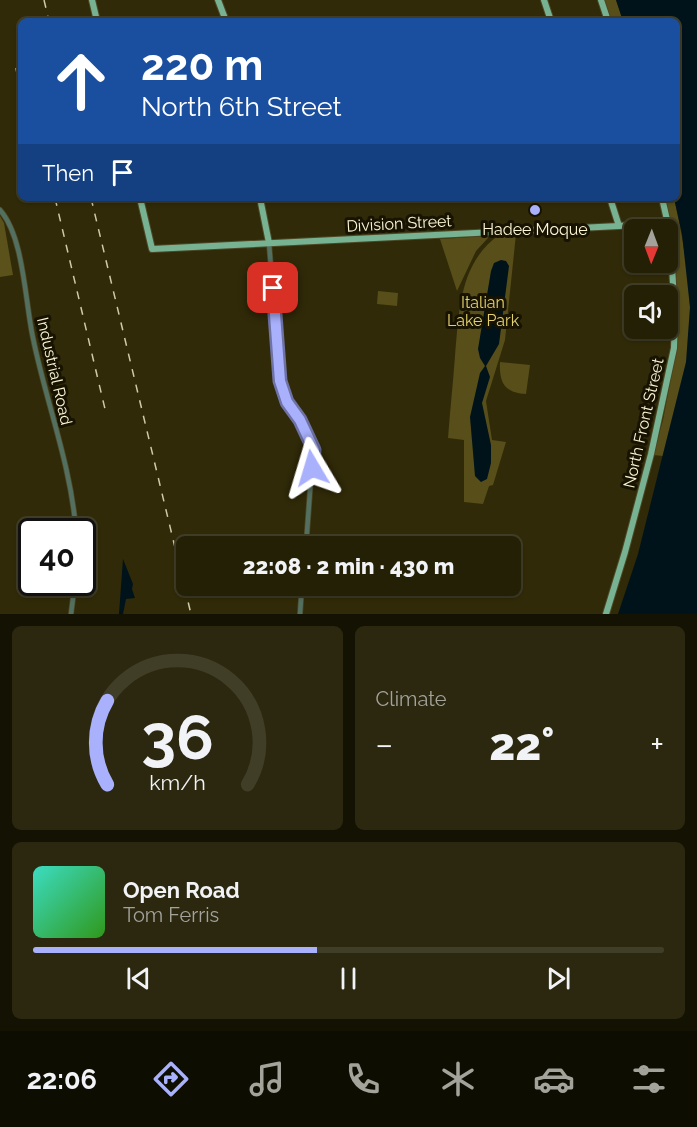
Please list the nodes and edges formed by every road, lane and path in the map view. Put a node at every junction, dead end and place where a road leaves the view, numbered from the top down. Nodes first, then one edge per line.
1 (92, 0) edge
2 (218, 0) edge
3 (544, 0) edge
4 (601, 0) edge
5 (97, 18) edge
6 (225, 18) edge
7 (550, 18) edge
8 (607, 18) edge
9 (141, 201) edge
10 (261, 201) edge
11 (610, 201) edge
12 (663, 201) edge
13 (0, 210) edge
14 (667, 219) edge
15 (619, 226) junction
16 (624, 226) edge
17 (269, 243) junction
18 (671, 273) edge
19 (74, 518) edge
20 (307, 536) edge
21 (73, 596) edge
22 (301, 596) edge
23 (71, 614) edge
24 (300, 614) edge
25 (606, 614) edge

1 - 5 main road
2 - 6 main road
3 - 7 main road
4 - 8 main road
9 - 17 main road, Division Street
10 - 17 main road
11 - 15 main road
12 - 14 main road, North Front Street
13 - 19 street, Industrial Road
15 - 16 main road, Division Street
15 - 17 main road, Division Street
17 - 20 street
18 - 25 main road, North Front Street
21 - 23 street
22 - 24 street

